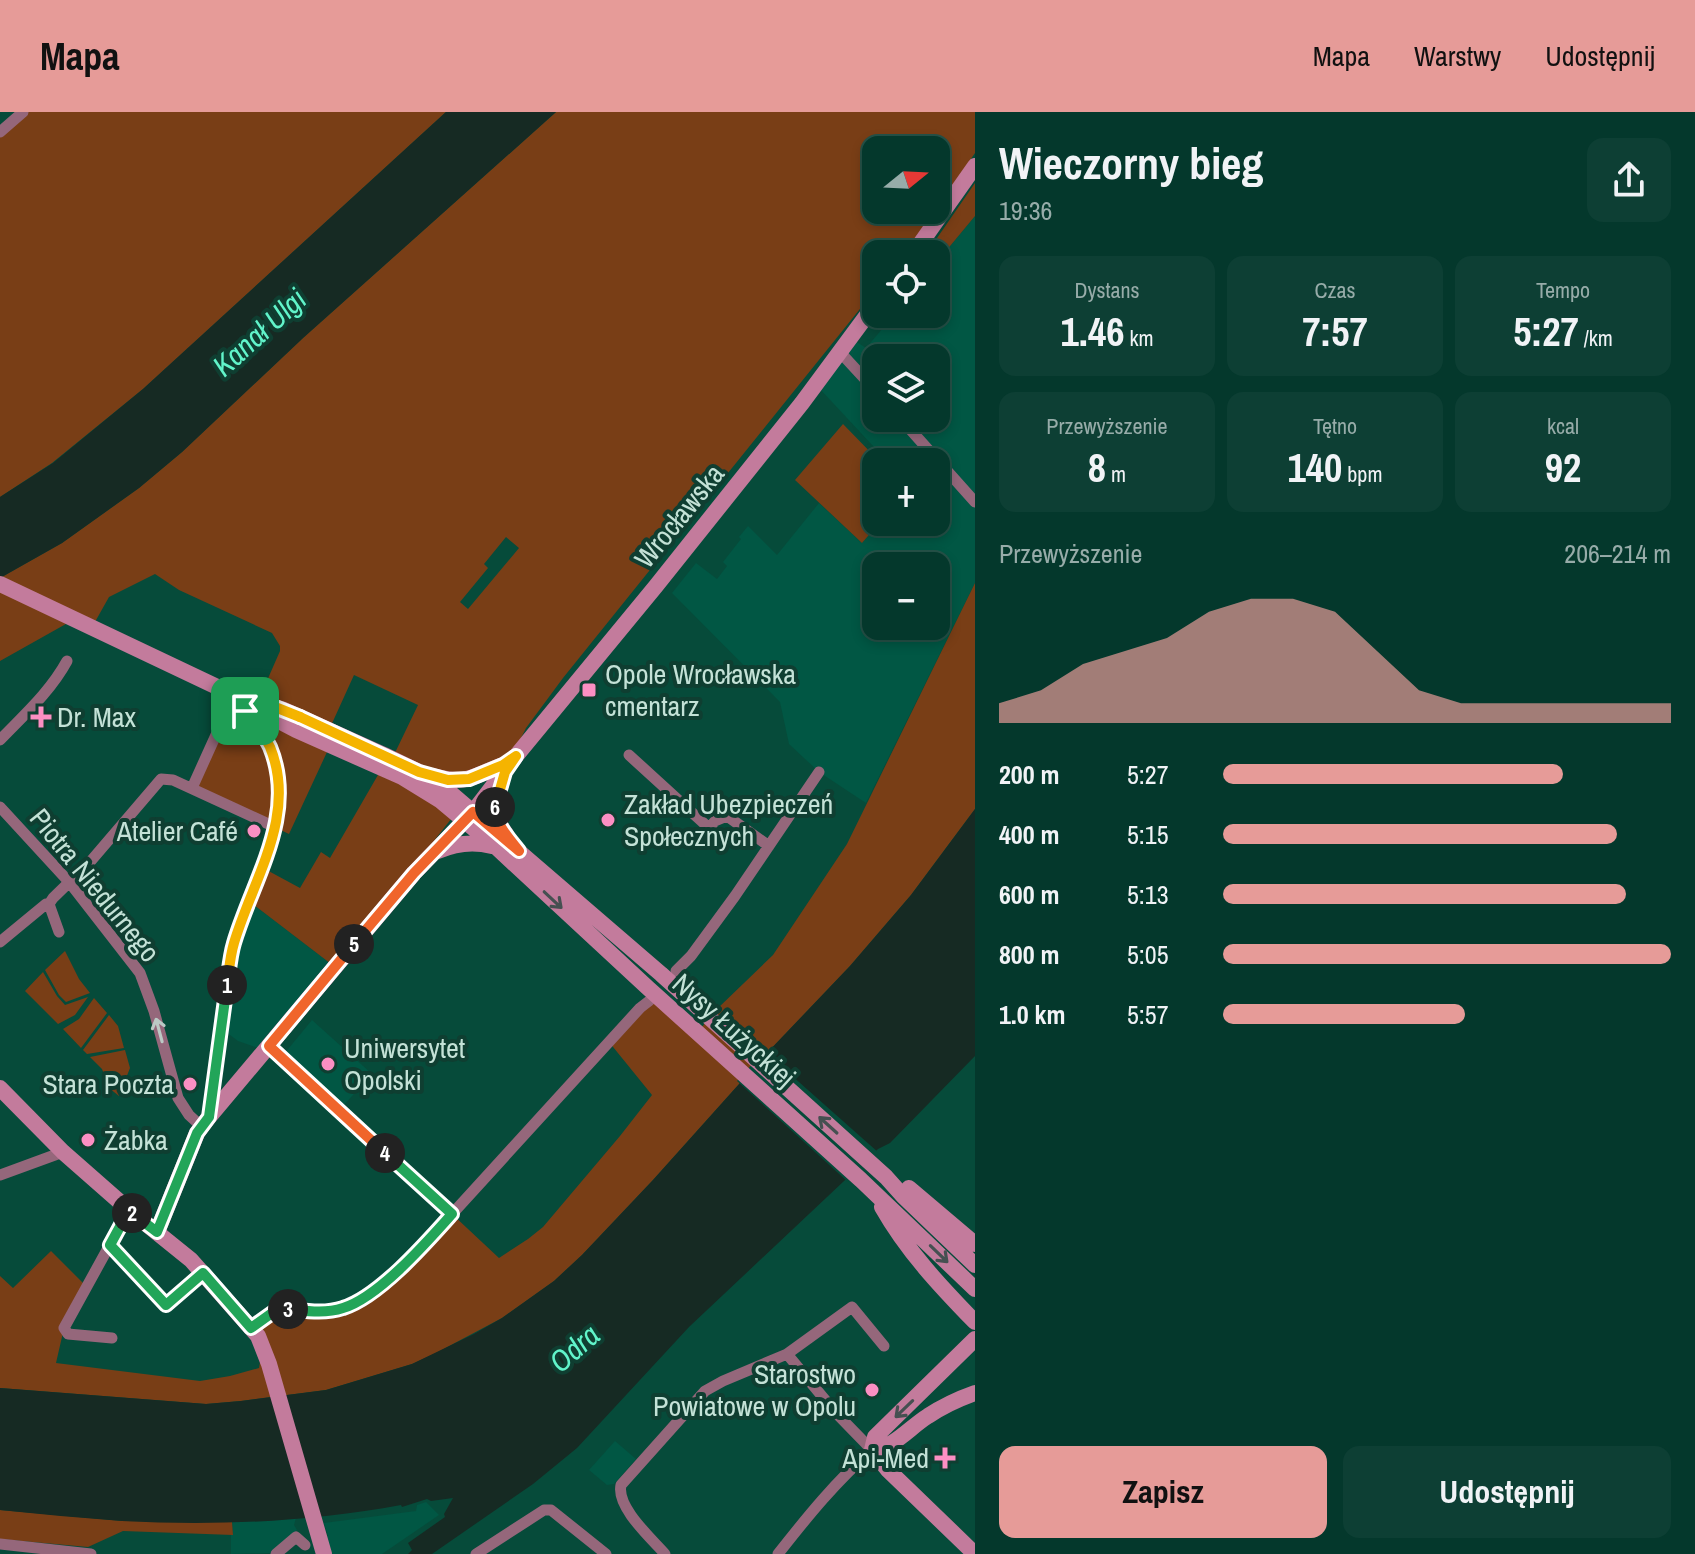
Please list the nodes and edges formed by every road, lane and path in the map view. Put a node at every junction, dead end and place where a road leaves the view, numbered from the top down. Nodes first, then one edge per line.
1 (23, 112) edge
2 (0, 132) edge
3 (975, 166) edge
4 (923, 240) edge
5 (862, 321) edge
6 (839, 351) junction
7 (862, 376) edge
8 (912, 432) edge
9 (975, 502) edge
10 (0, 584) edge
11 (67, 661) dead end
12 (236, 696) junction
13 (225, 715) dead end
14 (280, 722) junction
15 (0, 740) edge
16 (267, 742) junction
17 (629, 755) dead end
18 (508, 764) junction
19 (419, 772) junction
20 (819, 772) dead end
21 (192, 788) junction
22 (0, 807) edge
23 (464, 812) junction
24 (275, 827) junction
25 (769, 846) junction
26 (496, 847) junction
27 (519, 851) junction
28 (433, 854) junction
29 (414, 873) junction
30 (70, 883) junction
31 (49, 904) junction
32 (59, 932) dead end
33 (0, 942) edge
34 (670, 977) junction
35 (653, 996) junction
36 (269, 1046) junction
37 (0, 1088) edge
38 (205, 1122) junction
39 (63, 1152) junction
40 (0, 1175) edge
41 (874, 1192) junction
42 (908, 1203) junction
43 (129, 1210) junction
44 (452, 1214) junction
45 (157, 1232) junction
46 (975, 1244) edge
47 (110, 1245) junction
48 (975, 1265) edge
49 (203, 1273) junction
50 (975, 1289) edge
51 (975, 1322) edge
52 (251, 1328) junction
53 (112, 1338) dead end
54 (975, 1339) edge
55 (884, 1346) dead end
56 (787, 1354) junction
57 (975, 1393) edge
58 (872, 1450) junction
59 (0, 1544) edge
60 (305, 1545) dead end
61 (91, 1554) edge
62 (276, 1554) edge
63 (324, 1554) edge
64 (476, 1554) edge
65 (606, 1554) edge
66 (665, 1554) edge
67 (778, 1554) edge
68 (975, 1554) edge

1 - 2 street
3 - 4 main road
5 - 6 main road, Wrocławska
6 - 7 street
6 - 18 main road, Wrocławska
8 - 9 street
10 - 12 main road
11 - 15 street
12 - 14 main road
12 - 16 street
12 - 19 main road
13 - 21 street
14 - 16 street
14 - 23 main road
16 - 24 street
17 - 25 street
18 - 19 main road
18 - 23 main road, Wrocławska
18 - 27 main road
19 - 23 main road
20 - 25 street
21 - 24 street
21 - 30 street
22 - 30 street, Piotra Niedurnego
23 - 26 main road, Nysy Łużyckiej
23 - 27 main road, Nysy Łużyckiej
23 - 28 main road, Wrocławska
23 - 29 main road, Wrocławska
24 - 38 street
25 - 34 street
26 - 28 main road
26 -> 35 main road, Nysy Łużyckiej
27 - 34 main road, Nysy Łużyckiej
28 - 29 main road, Wrocławska
29 - 36 main road, Wrocławska
30 - 31 street
38 -> 30 street, Piotra Niedurnego
31 - 32 street
31 - 33 street
42 -> 34 main road, Nysy Łużyckiej
35 - 41 main road, Nysy Łużyckiej
35 - 44 street
36 - 38 main road, Wrocławska
36 - 44 street
37 - 39 main road
38 - 45 main road, Wrocławska
39 - 40 street
39 - 43 main road
41 - 42 main road, Nysy Łużyckiej
41 - 51 main road
42 - 46 main road
42 - 48 main road, Nysy Łużyckiej
42 -> 50 main road, Nysy Łużyckiej
43 - 45 main road
43 - 47 street
44 - 52 street
45 - 49 main road
47 - 49 street
47 - 53 street
49 - 52 main road
52 - 63 main road
54 -> 58 main road
55 - 56 street
56 - 58 street
56 - 66 street
57 - 58 main road
58 - 67 street
58 - 68 main road
59 - 61 street
60 - 62 street
64 - 65 street

